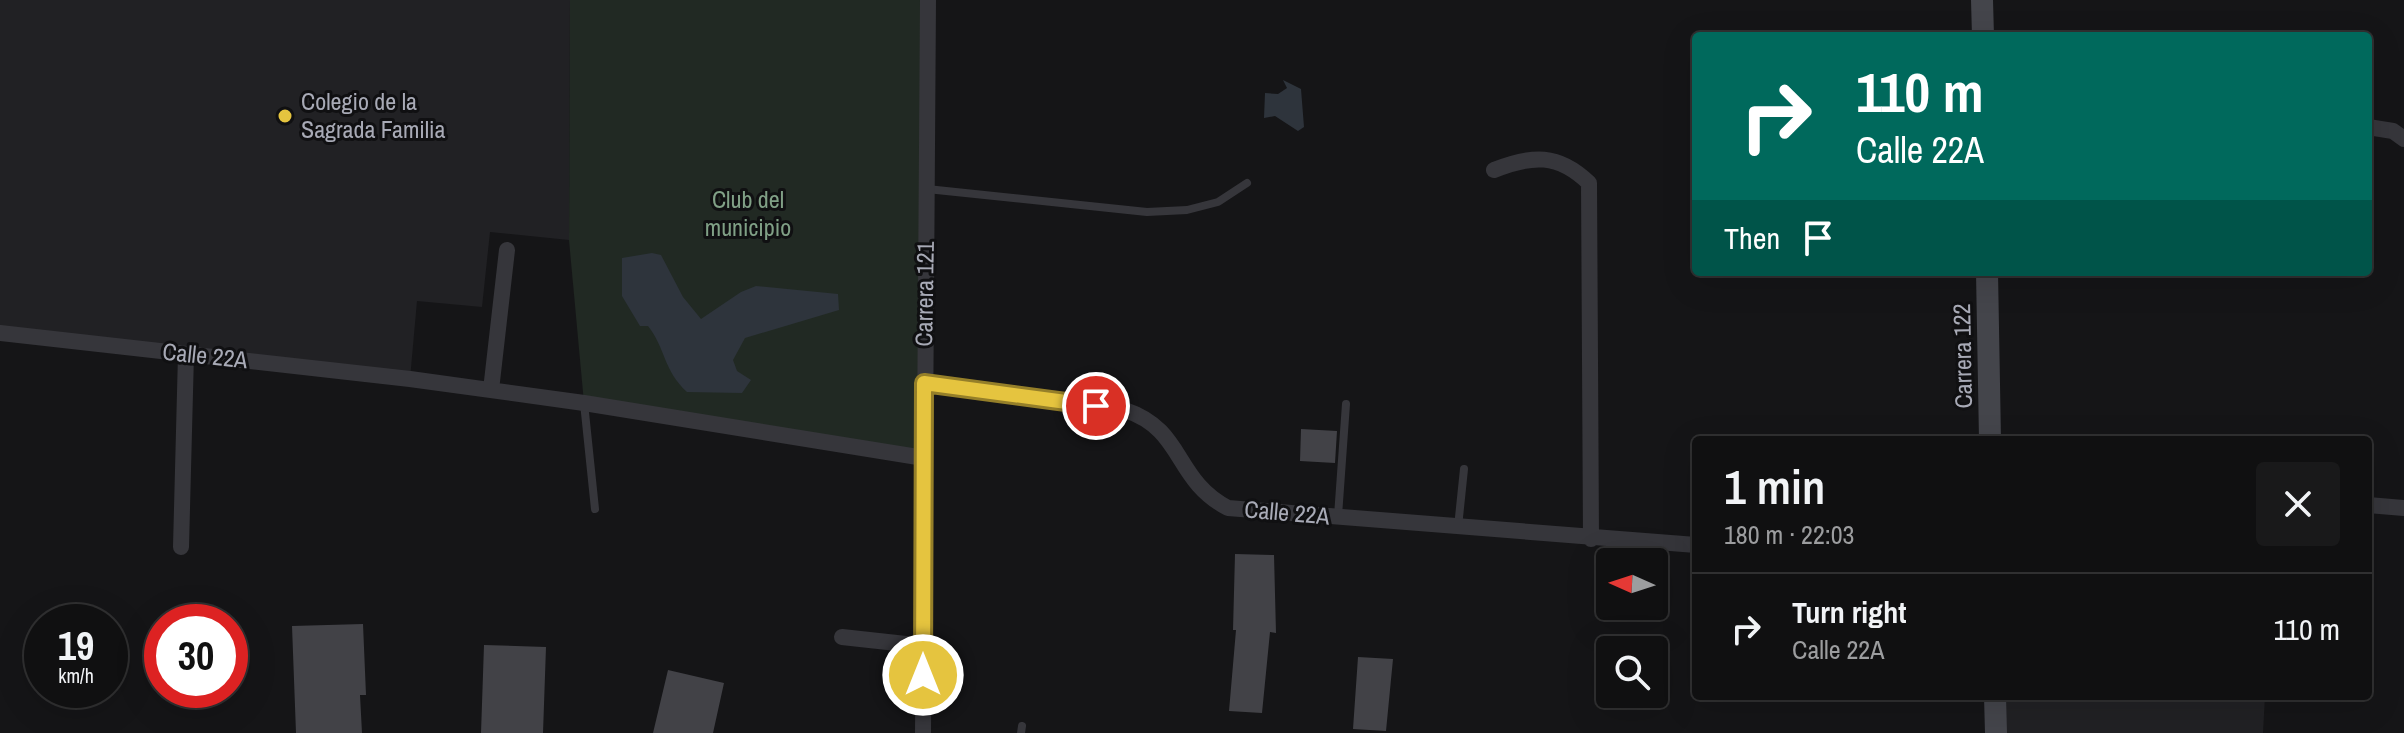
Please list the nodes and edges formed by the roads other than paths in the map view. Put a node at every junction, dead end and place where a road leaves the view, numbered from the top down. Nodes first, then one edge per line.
1 (928, 0) edge
2 (1982, 0) edge
3 (1983, 32) edge
4 (2372, 128) edge
5 (2404, 139) edge
6 (1494, 170) dead end
7 (1247, 183) dead end
8 (927, 189) junction
9 (507, 250) dead end
10 (1987, 276) edge
11 (0, 333) edge
12 (186, 354) junction
13 (924, 383) junction
14 (491, 390) junction
15 (584, 403) junction
16 (1346, 404) dead end
17 (1990, 436) edge
18 (924, 458) junction
19 (1464, 469) dead end
20 (2372, 505) edge
21 (2404, 508) edge
22 (595, 509) dead end
23 (1338, 517) junction
24 (1458, 527) junction
25 (1591, 539) junction
26 (1692, 545) edge
27 (181, 547) dead end
28 (842, 637) dead end
29 (924, 646) junction
30 (1995, 700) edge
31 (923, 733) edge
32 (1996, 733) edge

1 - 8 street, Carrera 121
2 - 3 street
4 - 5 street
6 - 25 street
7 - 8 lane
8 - 13 street, Carrera 121
9 - 14 street
10 - 17 street, Carrera 122
11 - 12 street, Calle 22A
12 - 14 street, Calle 22A
12 - 27 street
13 - 18 street, Carrera 121
13 - 23 street, Calle 22A
14 - 15 street, Calle 22A
15 - 18 street, Calle 22A
15 - 22 lane
16 - 23 lane
18 - 29 street, Carrera 121
19 - 24 lane
20 - 21 street
23 - 24 street, Calle 22A
24 - 25 street, Calle 22A
25 - 26 street, Calle 22A
28 - 29 street
29 - 31 street, Carrera 121
30 - 32 street

